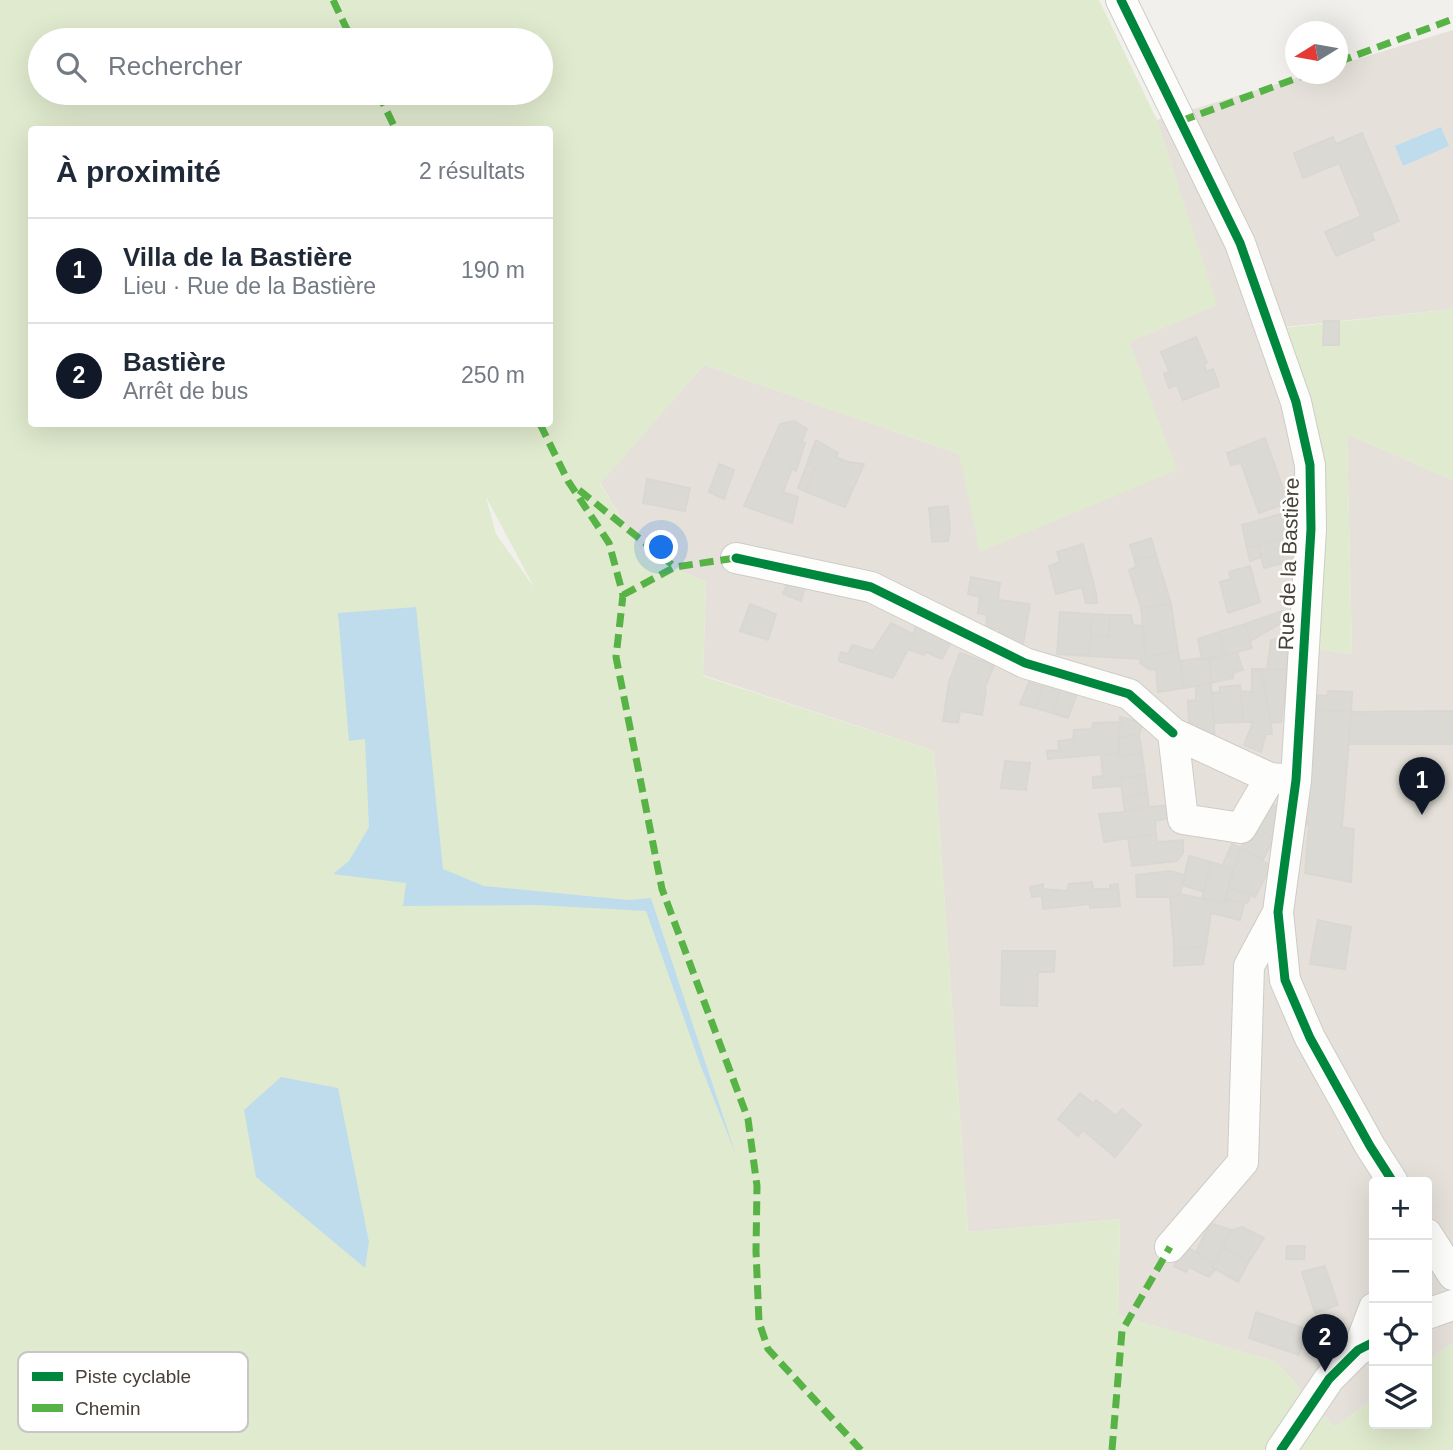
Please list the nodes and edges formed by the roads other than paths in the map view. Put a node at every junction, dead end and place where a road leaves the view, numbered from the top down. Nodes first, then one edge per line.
1 (1121, 0) edge
2 (736, 558) dead end
3 (1173, 733) junction
4 (1283, 779) junction
5 (1278, 912) junction
6 (1370, 1146) junction
7 (1377, 1177) edge
8 (1390, 1177) edge
9 (1431, 1240) edge
10 (1170, 1248) dead end
11 (1453, 1275) edge
12 (1366, 1346) edge
13 (1281, 1450) edge

1 - 4 street, Rue de la Bastière
2 - 3 street
3 - 4 street
3 - 4 street
4 - 5 street, Rue de la Bastière
5 - 6 street, Rue de la Bastière
5 - 10 street
6 - 7 street
6 - 8 street
9 - 11 street
12 - 13 street

